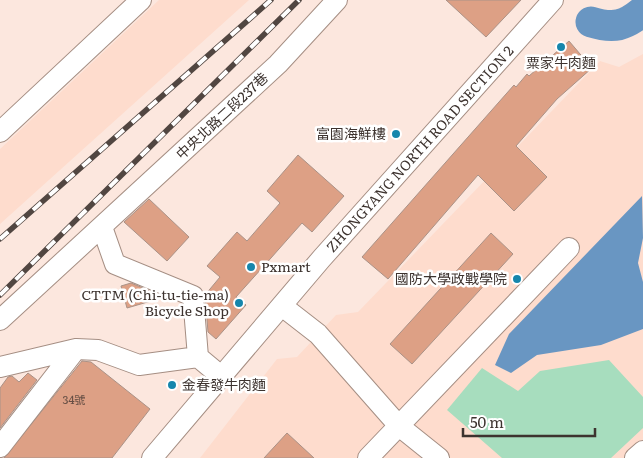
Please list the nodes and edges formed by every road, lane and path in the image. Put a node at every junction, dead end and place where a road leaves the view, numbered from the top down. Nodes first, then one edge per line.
1 (141, 0) edge
2 (337, 0) edge
3 (550, 2) edge
4 (0, 132) edge
5 (102, 227) junction
6 (569, 248) dead end
7 (282, 306) junction
8 (0, 320) edge
9 (76, 349) junction
10 (198, 357) junction
11 (0, 367) edge
12 (222, 377) junction
13 (399, 426) junction
14 (0, 447) edge
15 (152, 458) edge
16 (368, 458) edge
17 (439, 458) edge

1 - 4 street
2 - 5 street, 中央北路二段237巷
3 - 7 street, ZHONGYANG NORTH ROAD SECTION 2
5 - 8 street, 中央北路二段237巷
5 - 10 street
6 - 13 street
7 - 12 street, ZHONGYANG NORTH ROAD SECTION 2
7 - 13 street
9 - 10 street
9 - 11 street
9 - 14 street
10 - 12 street
12 - 15 street, ZHONGYANG NORTH ROAD SECTION 2
13 - 16 street
13 - 17 street

